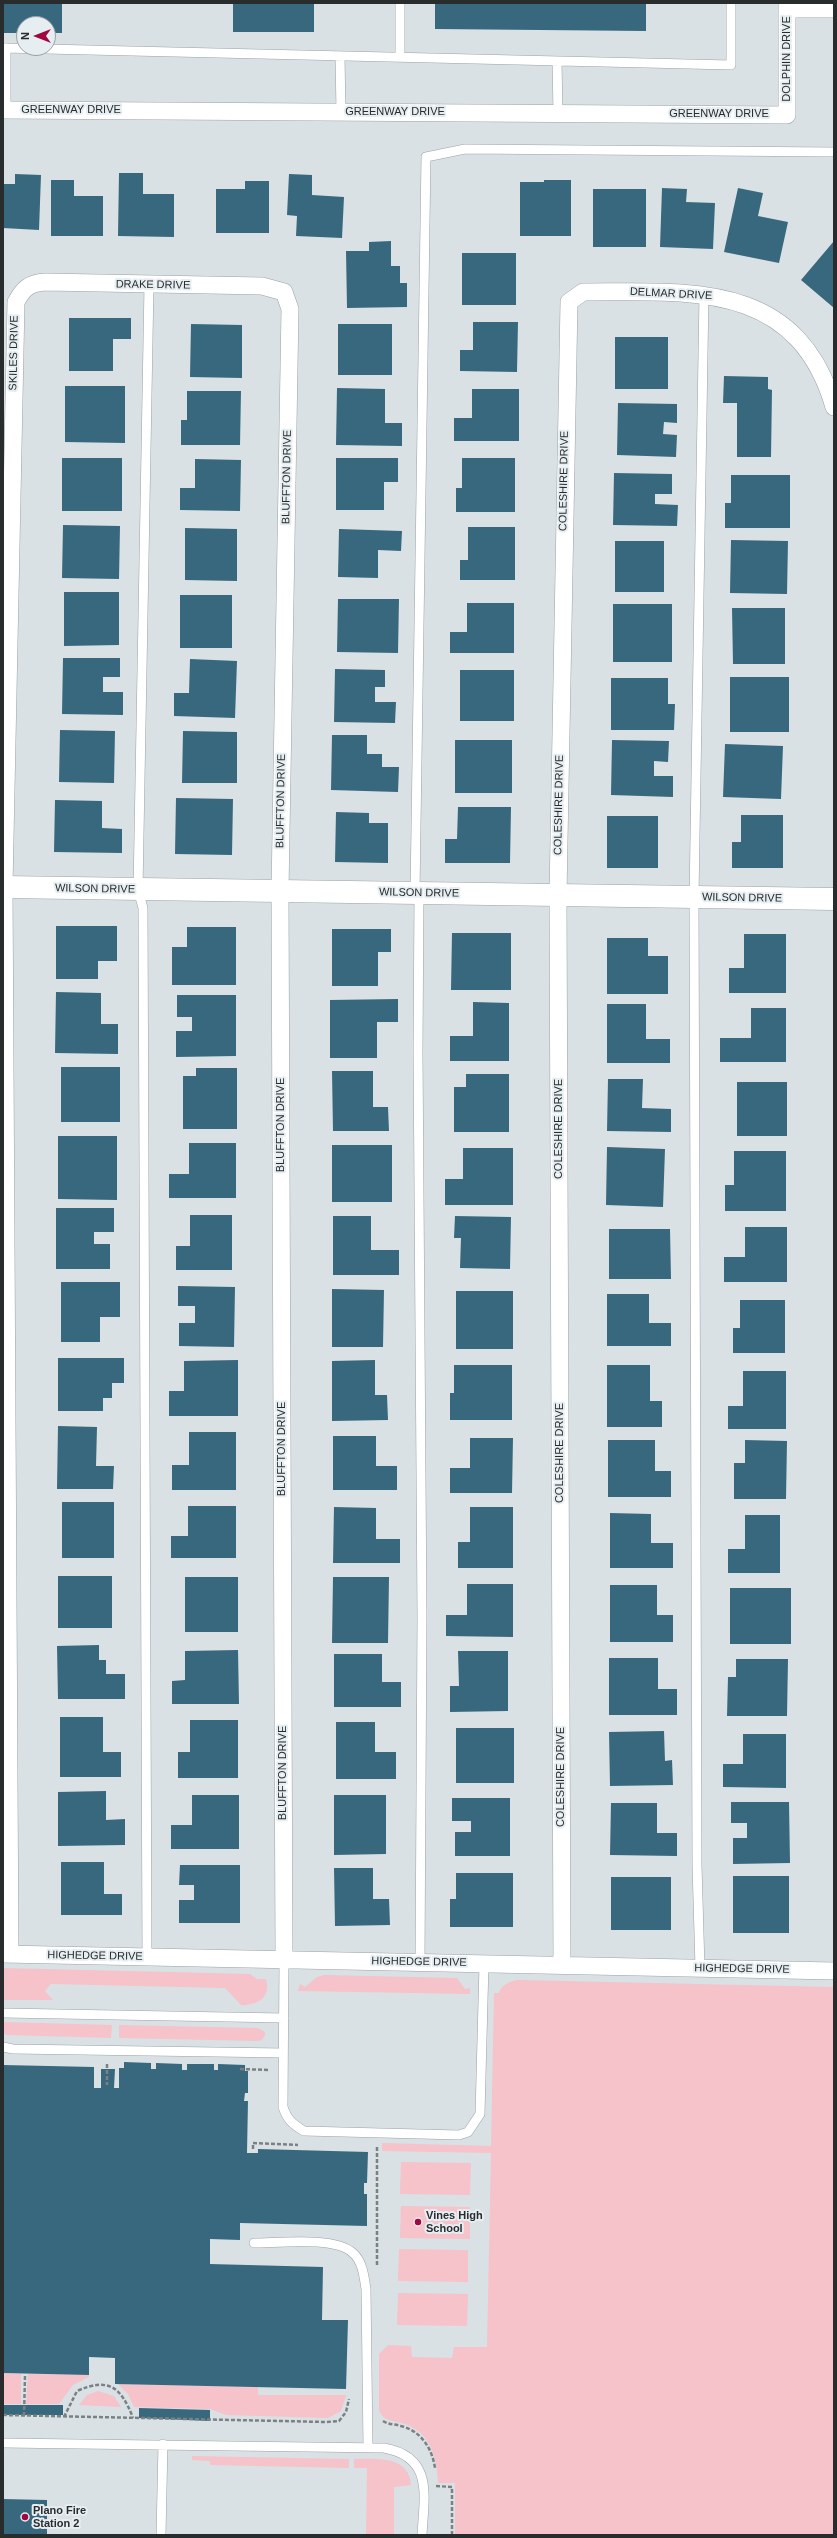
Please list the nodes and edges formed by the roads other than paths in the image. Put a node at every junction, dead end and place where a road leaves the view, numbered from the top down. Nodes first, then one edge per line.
1 (400, 3) edge
2 (731, 3) edge
3 (787, 6) edge
4 (834, 9) edge
5 (4, 48) edge
6 (340, 56) junction
7 (400, 57) junction
8 (557, 61) junction
9 (4, 110) edge
10 (341, 112) junction
11 (558, 113) junction
12 (787, 114) joint
13 (834, 152) edge
14 (149, 285) junction
15 (23, 289) joint
16 (284, 292) joint
17 (704, 294) junction
18 (574, 296) joint
19 (834, 407) edge
20 (3, 887) edge
21 (138, 890) junction
22 (280, 891) junction
23 (417, 893) junction
24 (558, 894) junction
25 (694, 897) junction
26 (834, 899) edge
27 (6, 1954) edge
28 (147, 1957) junction
29 (284, 1960) junction
30 (420, 1962) junction
31 (484, 1964) junction
32 (562, 1965) junction
33 (700, 1968) junction
34 (834, 1971) edge
35 (3, 2013) edge
36 (284, 2018) junction
37 (3, 2047) edge
38 (283, 2053) junction
39 (254, 2243) dead end
40 (3, 2443) edge
41 (162, 2444) junction
42 (368, 2448) junction
43 (161, 2535) edge
44 (422, 2535) edge

1 - 7 lane
2 - 8 lane
3 - 4 street
3 - 12 street, DOLPHIN DRIVE
5 - 6 lane
5 - 9 lane
6 - 7 lane
6 - 10 lane
7 - 8 lane
8 - 11 lane
9 - 10 street, GREENWAY DRIVE
10 - 11 street, GREENWAY DRIVE
11 - 12 street, GREENWAY DRIVE
13 - 23 lane
14 - 15 street, DRAKE DRIVE
14 - 16 street, DRAKE DRIVE
14 - 21 lane
15 - 20 street, SKILES DRIVE
16 - 22 street, BLUFFTON DRIVE
17 - 18 street, DELMAR DRIVE
17 - 19 street, DELMAR DRIVE
17 - 25 lane
18 - 24 street, COLESHIRE DRIVE
20 - 21 street, WILSON DRIVE
20 - 27 street, SKILES DRIVE
21 - 22 street, WILSON DRIVE
21 - 28 lane
22 - 23 street, WILSON DRIVE
22 - 29 street, BLUFFTON DRIVE
23 - 24 street, WILSON DRIVE
23 - 30 lane
24 - 25 street, WILSON DRIVE
24 - 32 street, COLESHIRE DRIVE
25 - 26 street, WILSON DRIVE
25 - 33 lane
27 - 28 street, HIGHEDGE DRIVE
28 - 29 street, HIGHEDGE DRIVE
29 - 30 street, HIGHEDGE DRIVE
29 - 36 lane
30 - 31 street, HIGHEDGE DRIVE
31 - 32 street, HIGHEDGE DRIVE
31 - 38 lane
32 - 33 street, HIGHEDGE DRIVE
33 - 34 street, HIGHEDGE DRIVE
35 - 36 lane
36 - 38 lane
37 - 38 lane
39 - 42 lane
40 - 41 lane
41 - 42 lane
41 - 43 lane
42 - 44 lane

